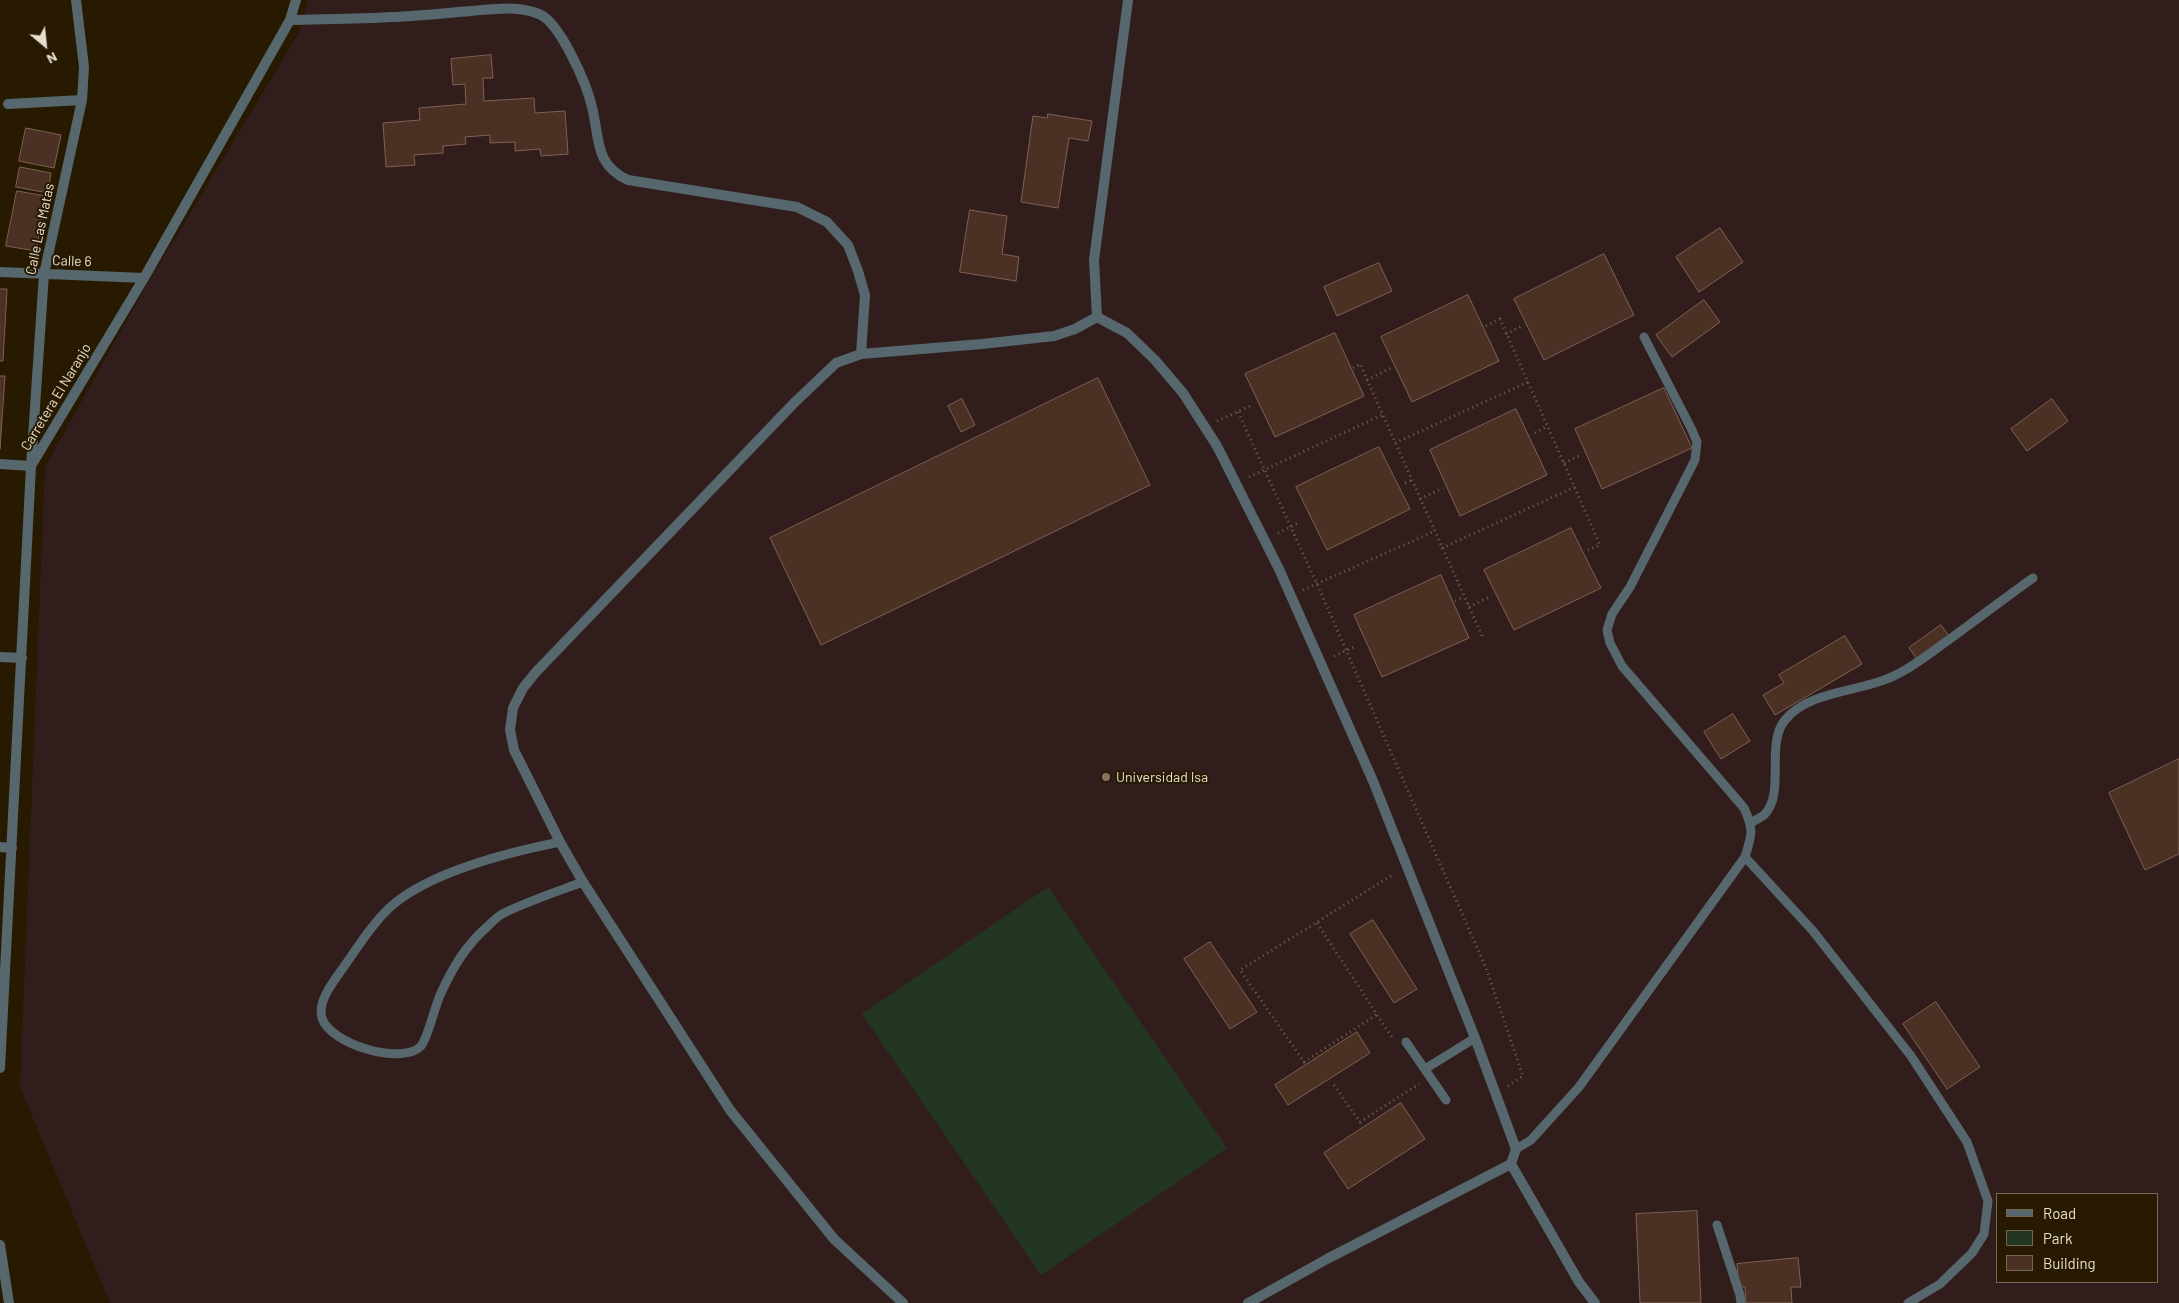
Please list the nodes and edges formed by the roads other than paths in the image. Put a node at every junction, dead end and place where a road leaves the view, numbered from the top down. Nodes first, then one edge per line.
1 (76, 0) edge
2 (296, 0) edge
3 (1128, 0) edge
4 (290, 20) junction
5 (82, 100) junction
6 (8, 104) dead end
7 (0, 272) edge
8 (44, 274) junction
9 (144, 278) junction
10 (1097, 317) junction
11 (1644, 337) dead end
12 (861, 354) junction
13 (0, 464) edge
14 (31, 466) junction
15 (2033, 578) dead end
16 (0, 657) edge
17 (22, 658) junction
18 (1751, 823) junction
19 (560, 842) junction
20 (0, 848) edge
21 (12, 848) junction
22 (1745, 857) junction
23 (583, 882) junction
24 (1475, 1038) junction
25 (0, 1040) edge
26 (1406, 1042) road end
27 (0, 1068) edge
28 (1427, 1073) junction
29 (1446, 1100) dead end
30 (1516, 1149) junction
31 (1511, 1164) junction
32 (1717, 1226) dead end
33 (0, 1245) edge
34 (9, 1303) edge
35 (902, 1303) edge
36 (1248, 1303) edge
37 (1595, 1303) edge
38 (1741, 1303) edge
39 (1908, 1303) edge

1 - 5 street, Calle Las Matas
2 - 4 street, Carretera El Naranjo
3 - 10 street
4 - 9 street, Carretera El Naranjo
4 - 12 street
5 - 6 street
5 - 8 street, Calle Las Matas
7 - 8 street, Calle 6
8 - 9 street, Calle 6
8 - 14 street, Calle Las Matas
9 - 14 street, Carretera El Naranjo
10 - 12 street
10 - 24 street
11 - 18 lane
12 - 19 street
13 - 14 street
14 - 17 street, Carretera El Naranjo
15 - 18 lane
16 - 17 street
17 - 21 street, Carretera El Naranjo
18 - 22 lane
19 - 23 street
19 - 23 lane
20 - 21 street
21 - 25 street, Carretera El Naranjo
22 - 30 lane
22 - 39 lane
23 - 35 street
24 - 28 lane
24 - 30 street
25 - 27 street, Carretera El Naranjo
26 - 28 lane
28 - 29 lane
30 - 31 street
31 - 36 street
31 - 37 street
32 - 38 lane
33 - 34 street

